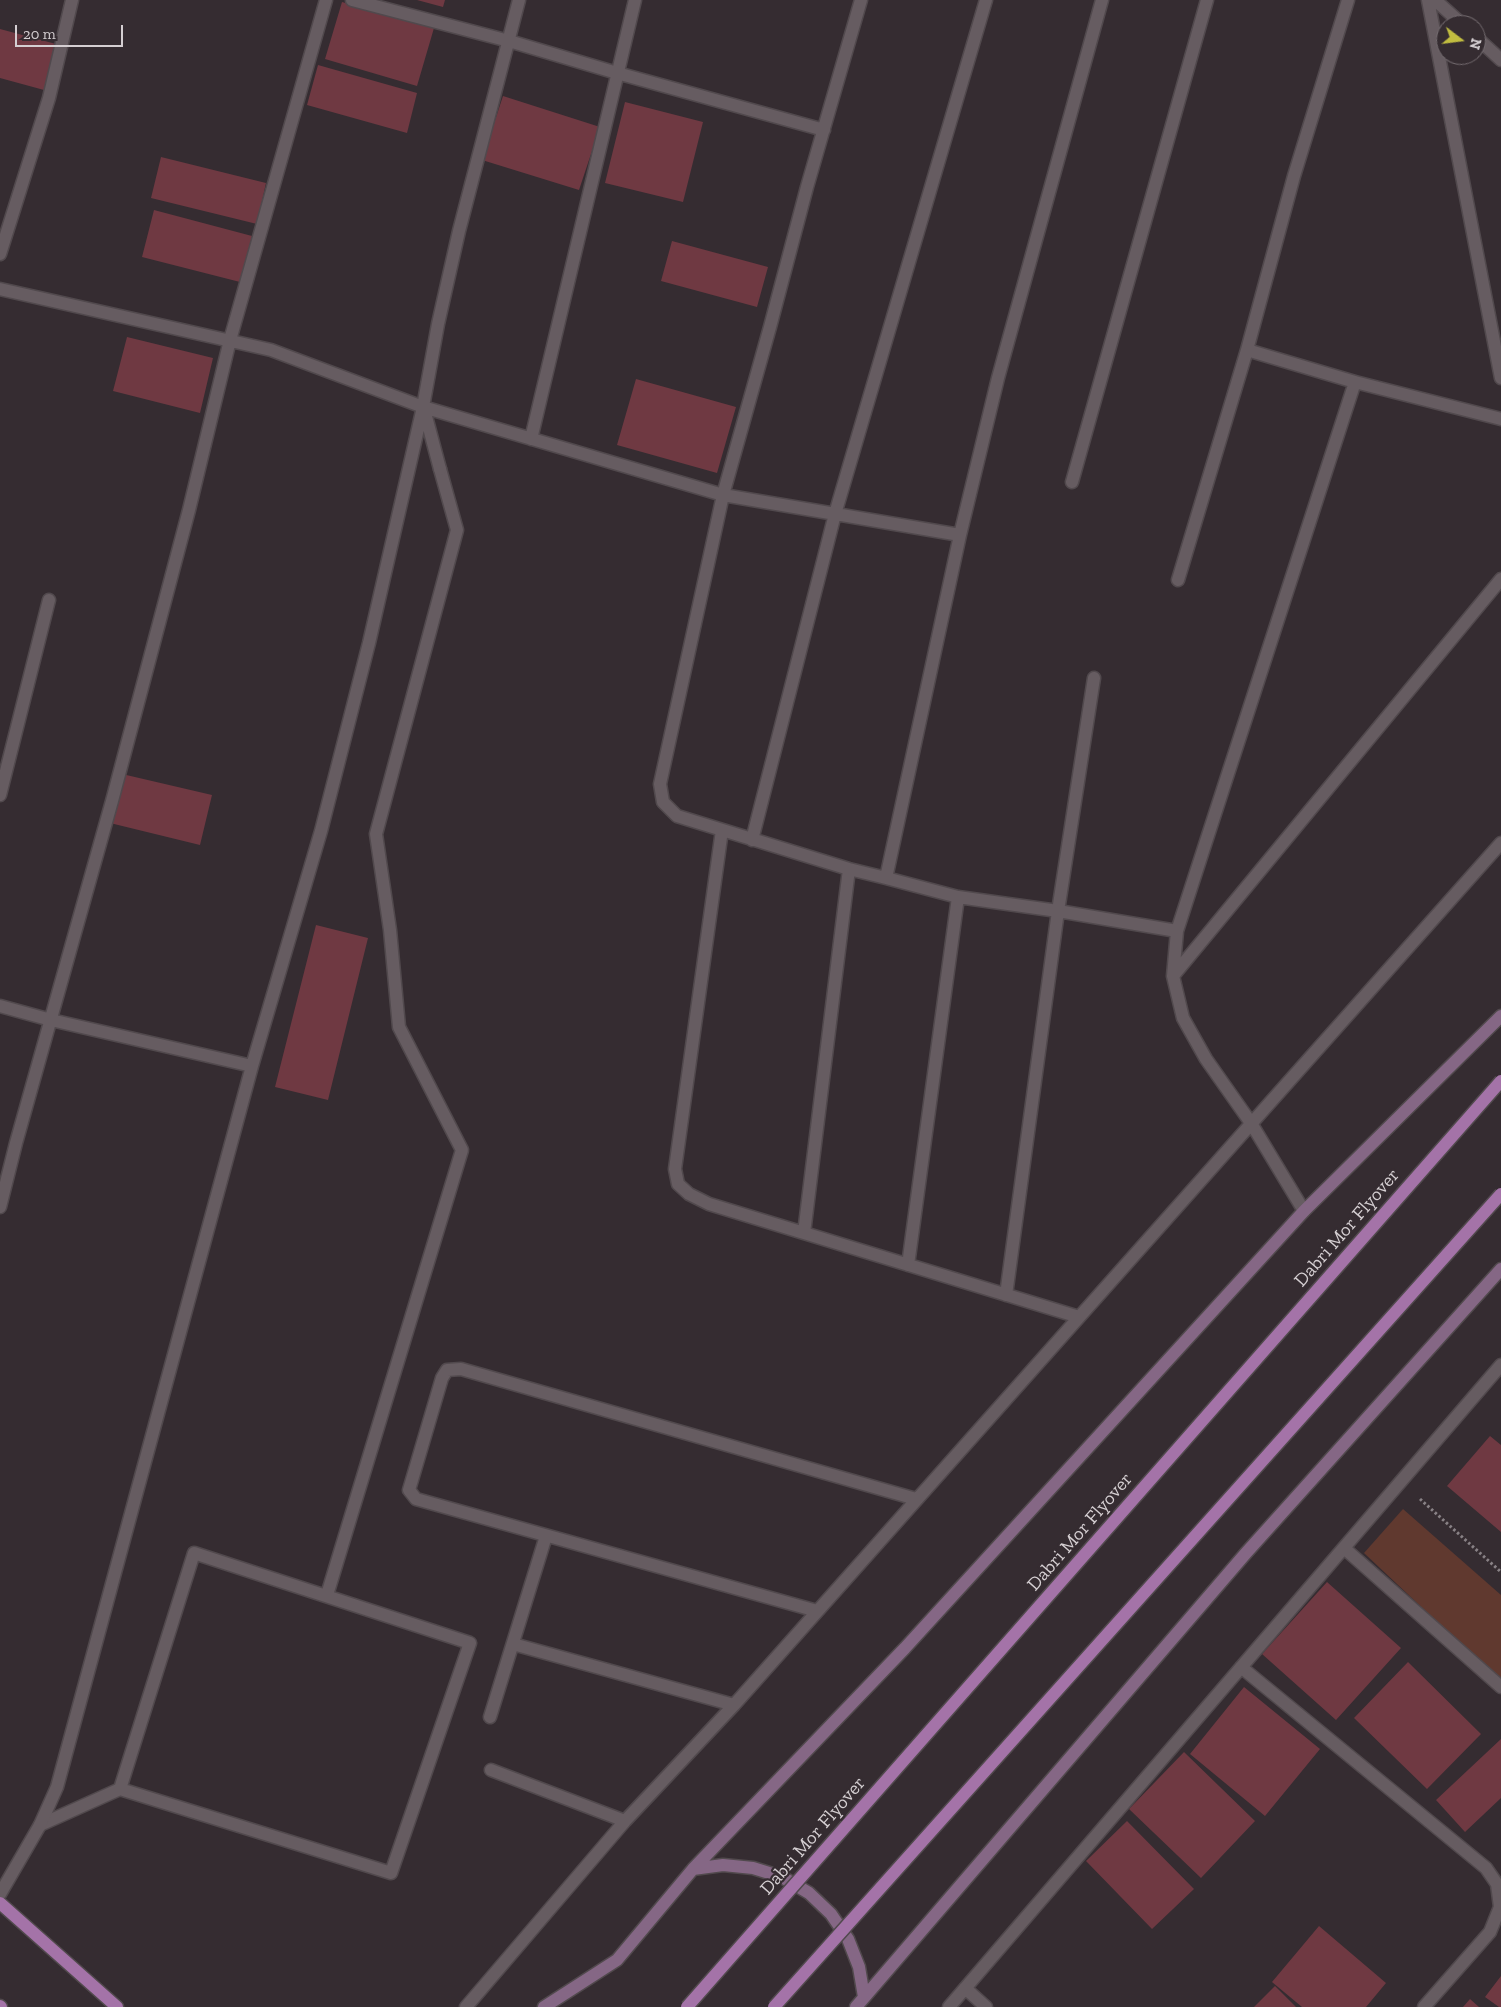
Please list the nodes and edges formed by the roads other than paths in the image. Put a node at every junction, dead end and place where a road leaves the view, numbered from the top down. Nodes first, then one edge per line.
1 (72, 0) edge
2 (326, 0) edge
3 (352, 0) edge
4 (519, 0) edge
5 (635, 0) edge
6 (861, 0) edge
7 (986, 0) edge
8 (1102, 0) edge
9 (1207, 0) edge
10 (1348, 0) edge
11 (1428, 0) edge
12 (1435, 0) edge
13 (1452, 15) edge
14 (508, 41) junction
15 (1486, 46) edge
16 (1501, 60) edge
17 (617, 73) junction
18 (824, 130) junction
19 (0, 254) edge
20 (0, 289) edge
21 (230, 340) junction
22 (1247, 350) junction
23 (1501, 378) edge
24 (1355, 382) junction
25 (423, 407) junction
26 (1501, 419) edge
27 (531, 438) junction
28 (1072, 482) dead end
29 (723, 495) junction
30 (835, 514) junction
31 (960, 535) junction
32 (1501, 579) edge
33 (1178, 580) dead end
34 (49, 600) dead end
35 (1094, 678) dead end
36 (0, 795) edge
37 (722, 830) junction
38 (752, 840) junction
39 (1501, 843) edge
40 (848, 869) junction
41 (886, 878) junction
42 (958, 898) junction
43 (1058, 911) junction
44 (1176, 931) junction
45 (1173, 976) junction
46 (0, 1006) edge
47 (1501, 1016) edge
48 (51, 1020) junction
49 (252, 1066) junction
50 (1501, 1082) edge
51 (1251, 1123) junction
52 (1501, 1194) edge
53 (0, 1207) edge
54 (1304, 1211) junction
55 (804, 1233) junction
56 (908, 1265) junction
57 (1501, 1269) edge
58 (1006, 1295) junction
59 (1079, 1317) junction
60 (1501, 1365) edge
61 (916, 1499) junction
62 (546, 1536) junction
63 (1344, 1548) junction
64 (327, 1595) junction
65 (817, 1611) junction
66 (513, 1644) junction
67 (1241, 1667) junction
68 (1501, 1687) edge
69 (734, 1705) junction
70 (490, 1717) dead end
71 (491, 1770) dead end
72 (120, 1790) junction
73 (625, 1821) junction
74 (40, 1825) junction
75 (693, 1869) junction
76 (0, 1894) edge
77 (0, 1903) edge
78 (965, 1988) junction
79 (860, 2002) edge
80 (117, 2007) edge
81 (466, 2007) edge
82 (544, 2007) edge
83 (687, 2007) edge
84 (774, 2007) edge
85 (949, 2007) edge
86 (986, 2007) edge
87 (1424, 2007) edge

1 - 19 street
2 - 21 street
3 - 14 street
4 - 14 street
5 - 17 street
6 - 18 street
7 - 30 street
8 - 31 street
9 - 28 street
10 - 22 street
11 - 23 street
12 - 13 street
14 - 17 street
14 - 25 street
15 - 16 street
17 - 18 street
17 - 27 street
18 - 29 street
20 - 21 street
21 - 25 street
21 - 48 street
22 - 24 street
22 - 33 street
24 - 26 street
24 - 44 street
25 - 27 street
25 - 49 street
25 - 64 street
27 - 29 street
29 - 30 street
29 - 37 street
30 - 31 street
30 - 38 street
31 - 41 street
32 - 45 street
34 - 36 street
35 - 43 street
37 - 38 street
37 - 55 street
38 - 40 street
39 - 51 street
40 - 41 street
40 - 55 street
41 - 42 street
42 - 43 street
42 - 56 street
43 - 44 street
43 - 58 street
44 - 45 street
45 - 51 street
46 - 48 street
47 - 54 main road
48 - 49 street
48 - 53 street
49 - 74 street
50 - 83 main road, Dabri Mor Flyover, bridge
51 - 54 street
51 - 59 street
52 - 84 main road, bridge
54 - 75 main road
55 - 56 street
56 - 58 street
57 - 79 main road
58 - 59 street
59 - 61 street
60 - 63 street
61 - 62 street
61 - 65 street
62 - 65 street
62 - 66 street
63 - 67 street
63 - 68 street
64 - 72 street
64 - 72 street
65 - 69 street
66 - 69 street
66 - 70 street
67 - 78 street
67 - 87 street
69 - 73 street
71 - 73 street
72 - 74 street
73 - 81 street
74 - 76 street
75 - 79 main road
75 - 82 main road
77 - 80 main road
78 - 85 street
78 - 86 street

